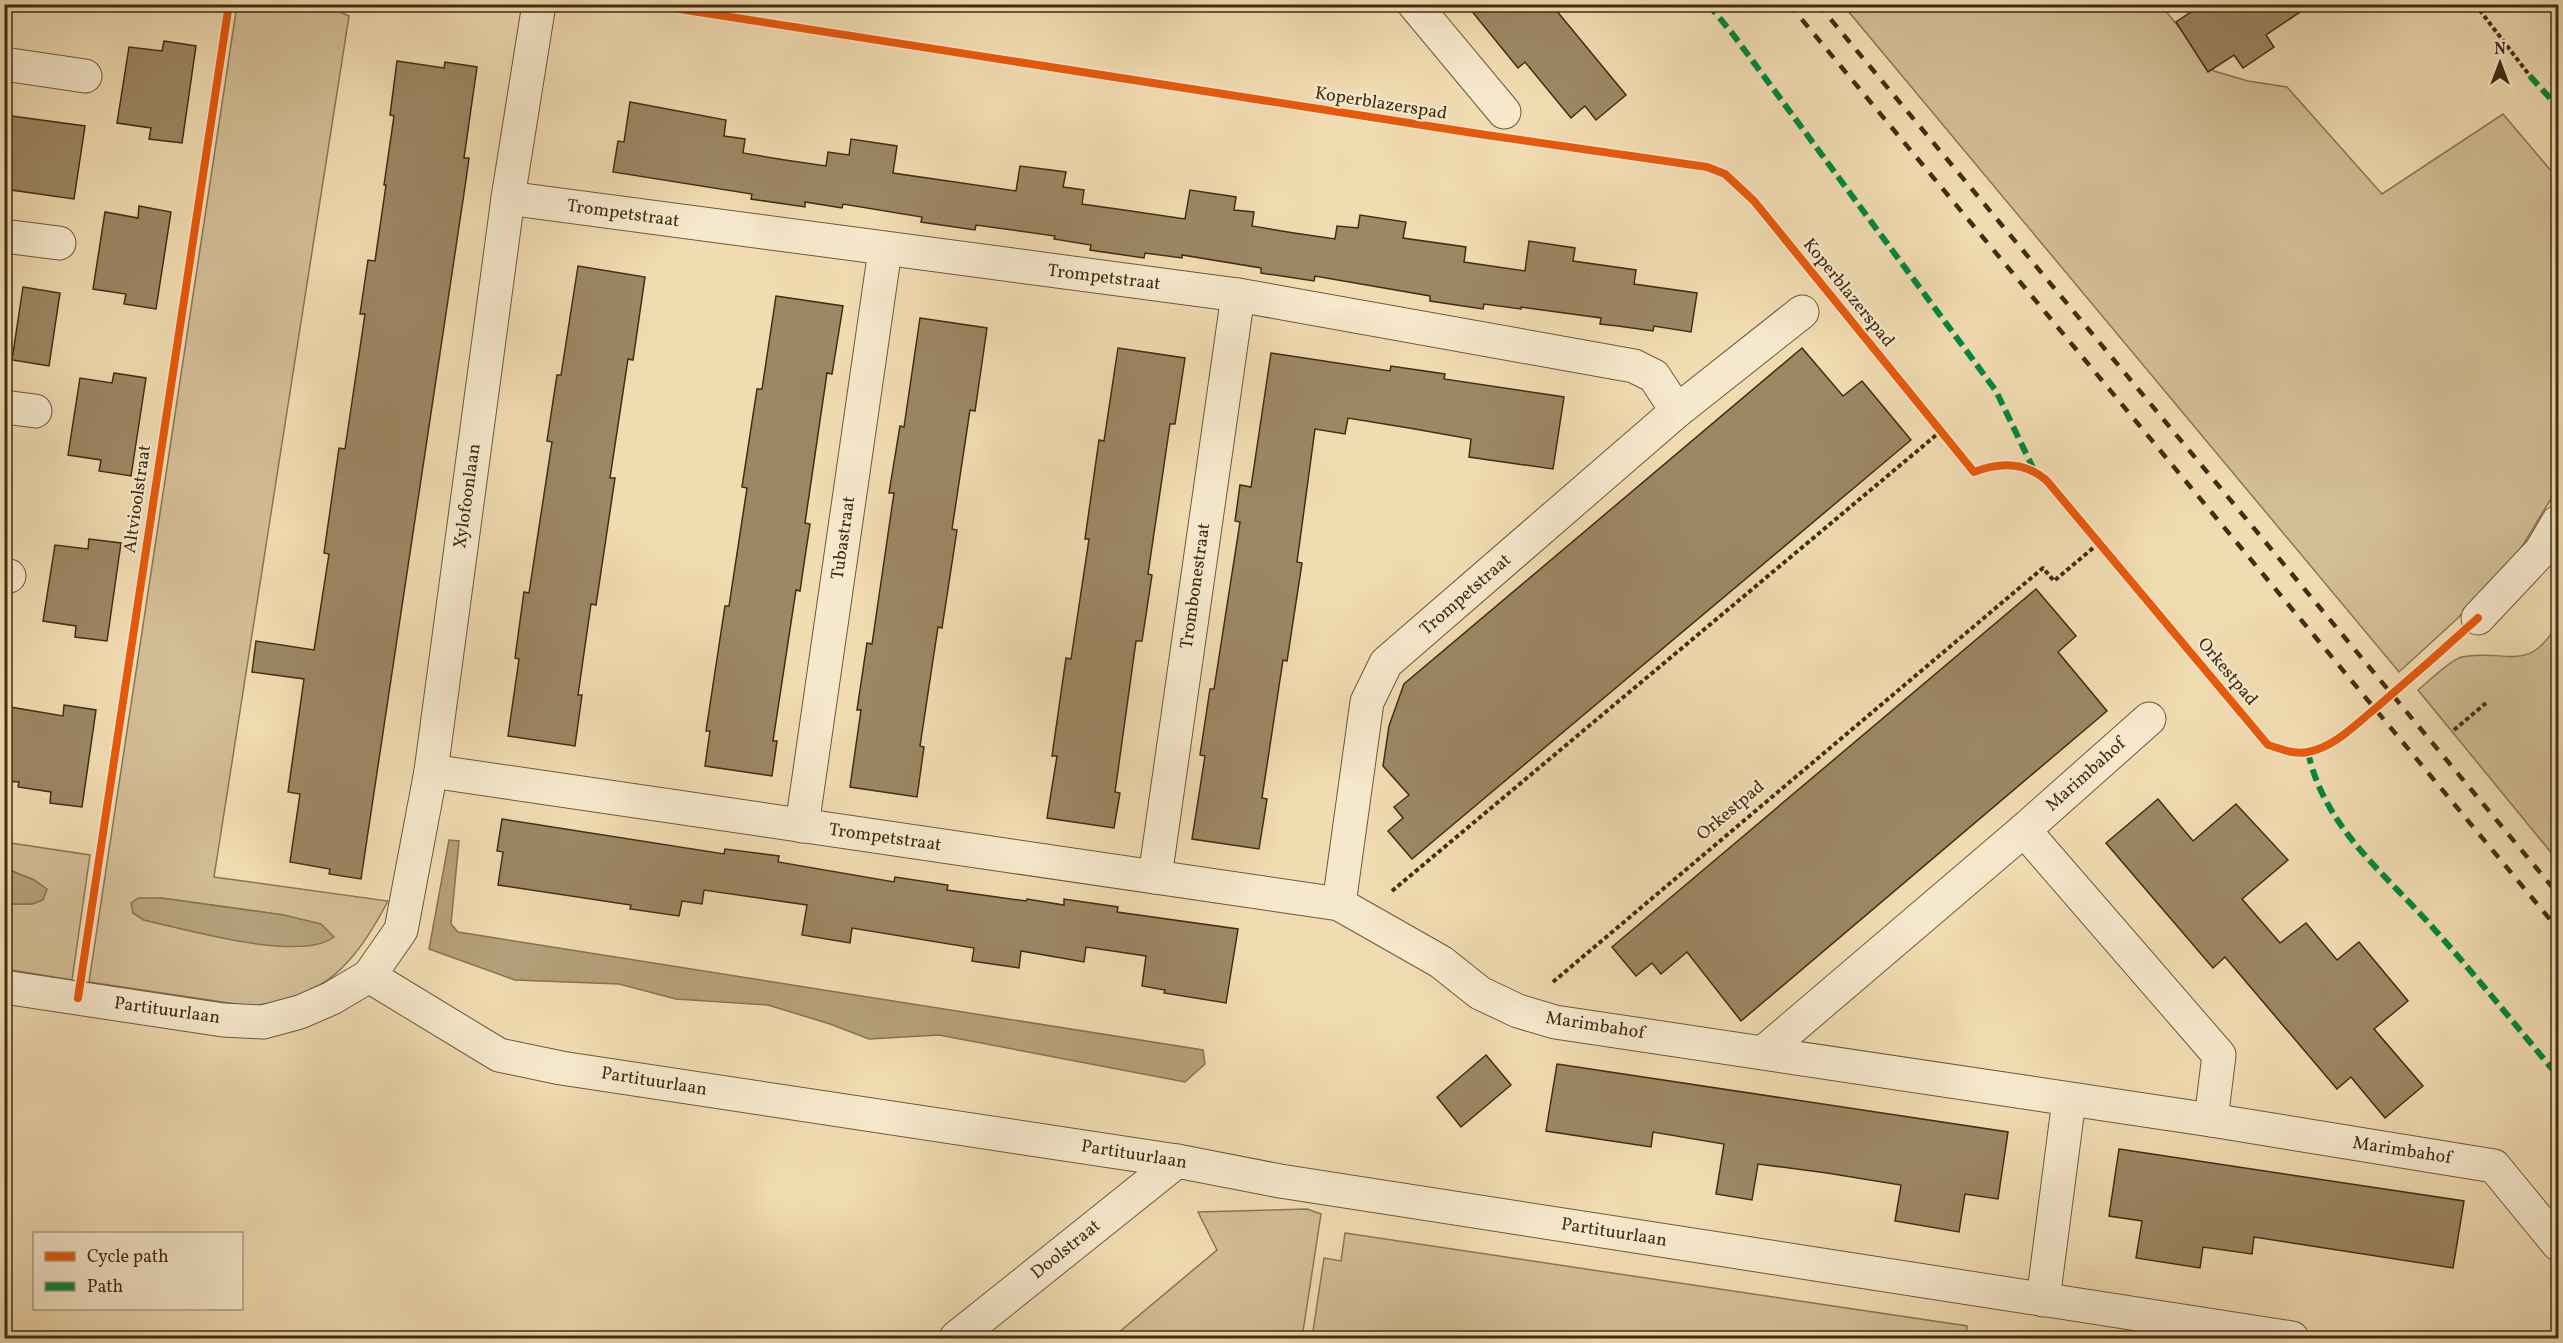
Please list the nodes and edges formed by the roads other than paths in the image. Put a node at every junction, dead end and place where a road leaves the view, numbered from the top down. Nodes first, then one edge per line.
1 (539, 4) edge
2 (1414, 4) edge
3 (4, 64) edge
4 (85, 76) dead end
5 (1504, 112) dead end
6 (508, 198) junction
7 (4, 236) edge
8 (59, 243) dead end
9 (885, 250) junction
10 (1238, 295) junction
11 (1802, 312) dead end
12 (1677, 411) junction
13 (2559, 522) edge
14 (2478, 618) dead end
15 (2149, 719) dead end
16 (431, 771) junction
17 (802, 826) junction
18 (2024, 830) junction
19 (1155, 877) junction
20 (1350, 910) junction
21 (1441, 962) joint
22 (369, 976) junction
23 (4, 987) edge
24 (1765, 1051) junction
25 (2069, 1100) junction
26 (2211, 1120) junction
27 (1177, 1161) junction
28 (2559, 1244) edge
29 (2043, 1300) junction
30 (956, 1338) edge
31 (2292, 1338) edge

1 - 6 street, Xylofoonlaan
2 - 5 street
3 - 4 street
6 - 9 street, Trompetstraat
6 - 16 street, Xylofoonlaan
7 - 8 street
9 - 10 street, Trompetstraat
9 - 17 street, Tubastraat
10 - 12 street, Trompetstraat
10 - 19 street, Trombonestraat
11 - 12 street, Trompetstraat
12 - 20 street, Trompetstraat
13 - 14 street
15 - 18 street, Marimbahof
16 - 17 street, Trompetstraat
16 - 22 street, Xylofoonlaan
17 - 19 street, Trompetstraat
18 - 24 street, Marimbahof
18 - 26 street
19 - 20 street, Trompetstraat
20 - 21 street, Trompetstraat
21 - 24 street, Marimbahof
22 - 23 street, Partituurlaan
22 - 27 street, Partituurlaan
24 - 25 street, Marimbahof
25 - 26 street, Marimbahof
25 - 29 street
26 - 28 street, Marimbahof
27 - 29 street, Partituurlaan
27 - 30 street, Doolstraat
29 - 31 street, Partituurlaan

